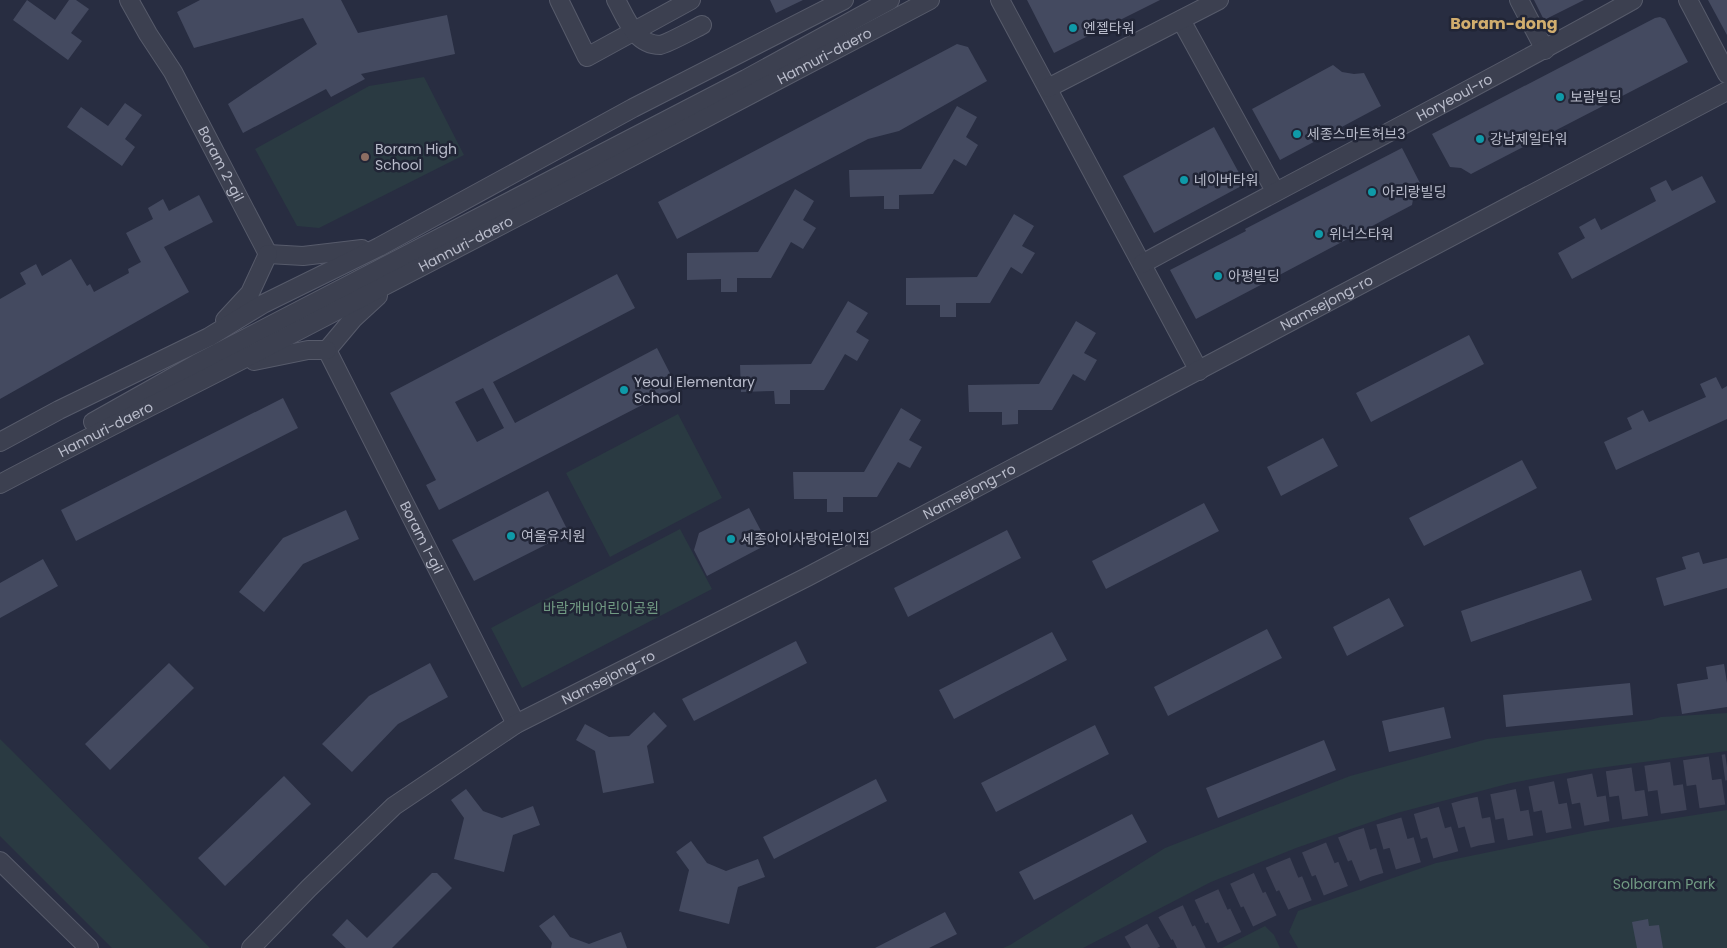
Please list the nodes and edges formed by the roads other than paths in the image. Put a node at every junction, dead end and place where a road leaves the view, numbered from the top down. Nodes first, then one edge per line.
1 (129, 0) edge
2 (142, 0) edge
3 (559, 0) edge
4 (616, 0) edge
5 (691, 0) edge
6 (844, 0) edge
7 (890, 0) edge
8 (930, 0) edge
9 (1000, 0) edge
10 (1219, 0) edge
11 (1519, 0) edge
12 (1633, 0) edge
13 (1688, 0) edge
14 (668, 5) edge
15 (1181, 20) junction
16 (702, 25) dead end
17 (633, 32) junction
18 (1545, 50) junction
19 (173, 72) junction
20 (1727, 74) edge
21 (1048, 88) junction
22 (1727, 91) edge
23 (1275, 191) junction
24 (379, 247) junction
25 (268, 254) junction
26 (1142, 264) junction
27 (394, 281) junction
28 (209, 336) junction
29 (327, 350) junction
30 (222, 369) junction
31 (1199, 370) junction
32 (0, 442) edge
33 (0, 472) edge
34 (0, 484) edge
35 (516, 724) junction
36 (0, 860) edge
37 (89, 948) edge
38 (251, 948) edge

1 - 19 street, Boram 2-gil
2 - 19 street, Boram 2-gil
3 - 17 street
4 - 17 street
5 - 14 street
6 - 24 street
7 - 33 street
8 - 27 street, Hannuri-daero
9 - 21 street
10 - 15 street
11 - 18 street
12 - 18 street, Horyeoul-ro
13 - 20 street
14 - 17 street
15 - 21 street
15 - 23 street
16 - 17 street
18 - 23 street, Horyeoul-ro
19 - 25 street, Boram 2-gil
21 - 26 street
22 - 31 street, Namsejong-ro
23 - 26 street, Horyeoul-ro
24 - 25 street
24 - 28 street
25 - 28 street
26 - 31 street
27 - 29 street
27 - 30 street, Hannuri-daero
28 - 32 street
29 - 30 street
29 - 35 street, Boram 1-gil
30 - 34 street, Hannuri-daero
31 - 35 street, Namsejong-ro
35 - 38 street, Namsejong-ro
36 - 37 street

